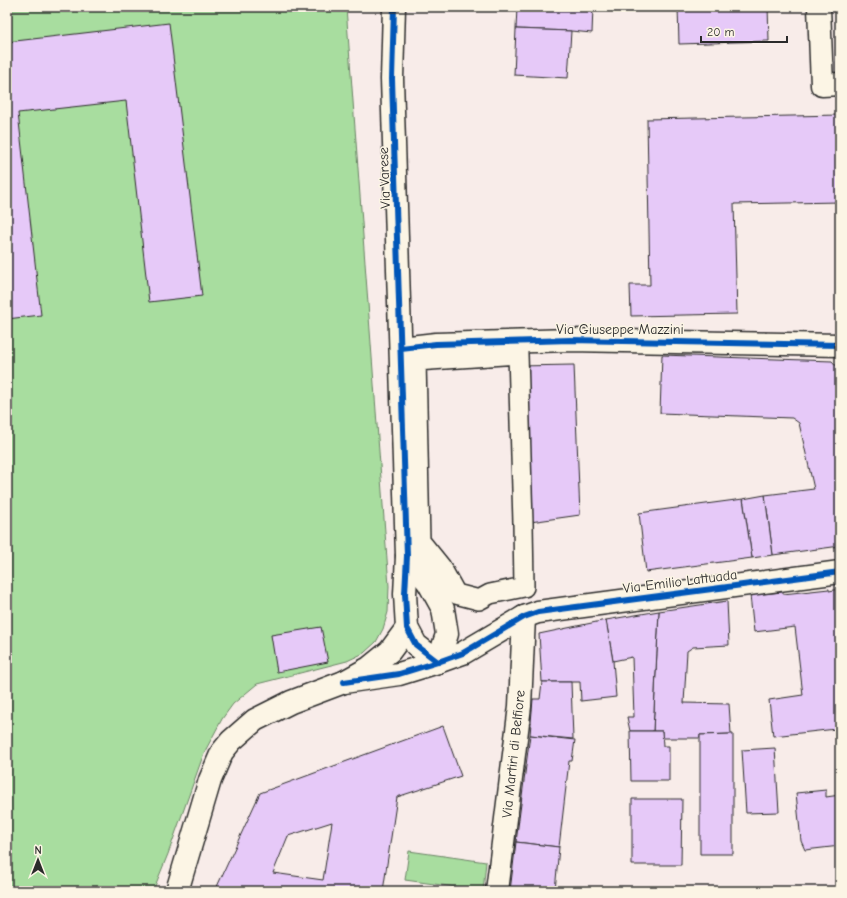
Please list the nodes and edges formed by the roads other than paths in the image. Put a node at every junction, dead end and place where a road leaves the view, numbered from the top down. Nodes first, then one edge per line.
1 (394, 7) edge
2 (819, 7) edge
3 (840, 84) edge
4 (840, 344) edge
5 (401, 348) junction
6 (523, 523) joint
7 (407, 556) junction
8 (840, 572) edge
9 (524, 617) junction
10 (406, 628) junction
11 (438, 662) junction
12 (344, 682) junction
13 (177, 891) edge
14 (497, 891) edge

1 - 5 street, Via Varese
2 - 3 street
4 - 5 street, Via Giuseppe Mazzini
5 - 7 street, Via Varese
6 - 6 street
7 - 10 street, Via Varese
7 - 11 street
8 - 9 street, Via Emilio Lattuada
9 - 11 street, Via Emilio Lattuada
9 - 14 street, Via Martiri di Belfiore
10 - 11 street
10 - 12 street
11 - 12 street, Via Emilio Lattuada
12 - 13 street

